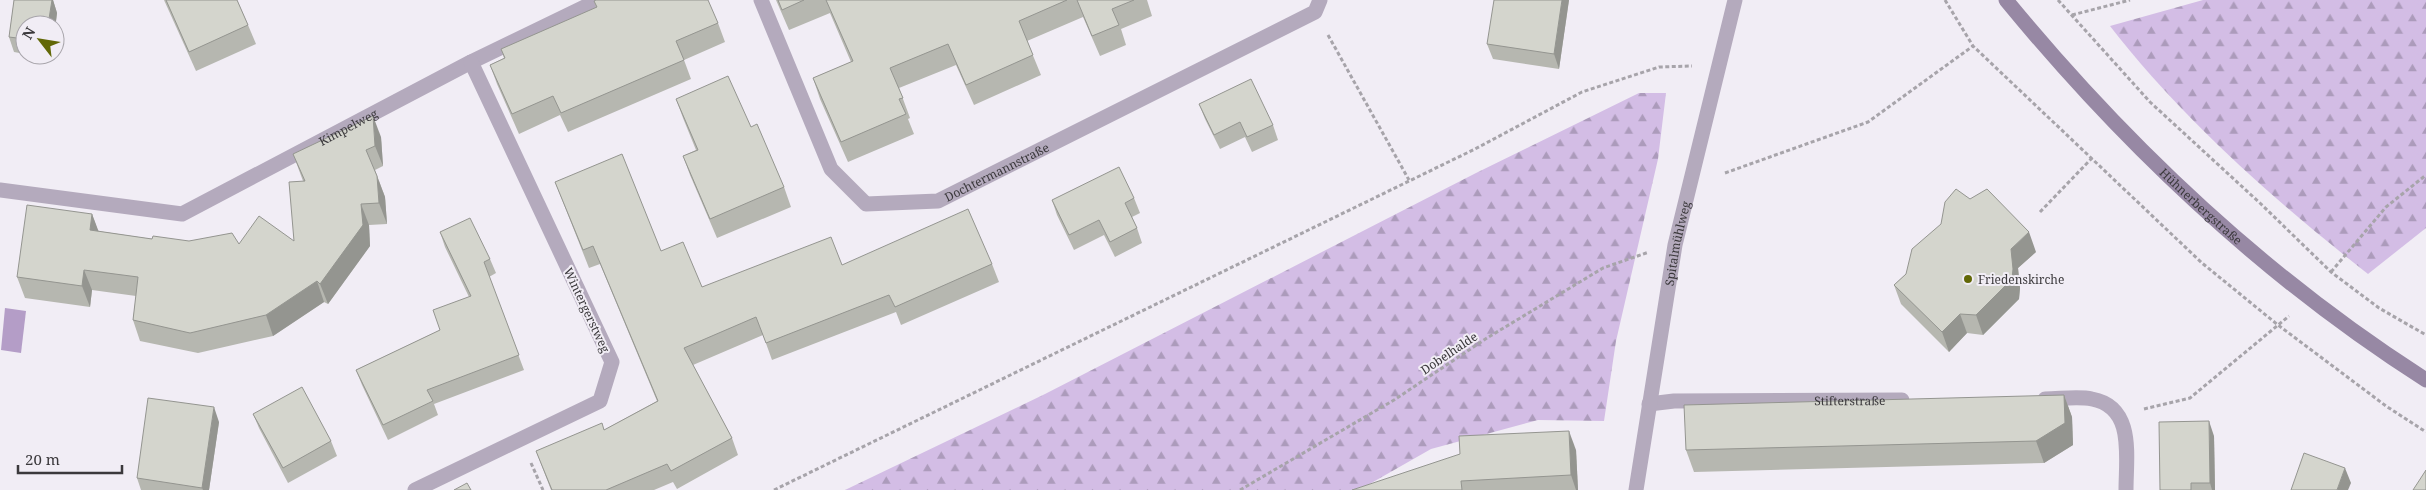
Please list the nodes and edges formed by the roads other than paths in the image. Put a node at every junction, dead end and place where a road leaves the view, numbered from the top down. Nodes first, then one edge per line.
1 (599, 0) edge
2 (761, 0) edge
3 (1734, 0) edge
4 (2006, 0) edge
5 (1318, 6) edge
6 (471, 62) junction
7 (0, 190) edge
8 (2426, 380) edge
9 (2032, 399) edge
10 (1912, 400) edge
11 (1649, 404) junction
12 (415, 490) edge
13 (1636, 490) edge
14 (2126, 490) edge

1 - 6 street, Kimpelweg
2 - 5 street, Dochtermannstraße
3 - 11 street, Spitalmühlweg
4 - 8 street, Hühnerbergstraße
6 - 7 street, Kimpelweg
6 - 12 street, Wintergerstweg
9 - 14 street
10 - 11 street, Stifterstraße
11 - 13 street, Spitalmühlweg

